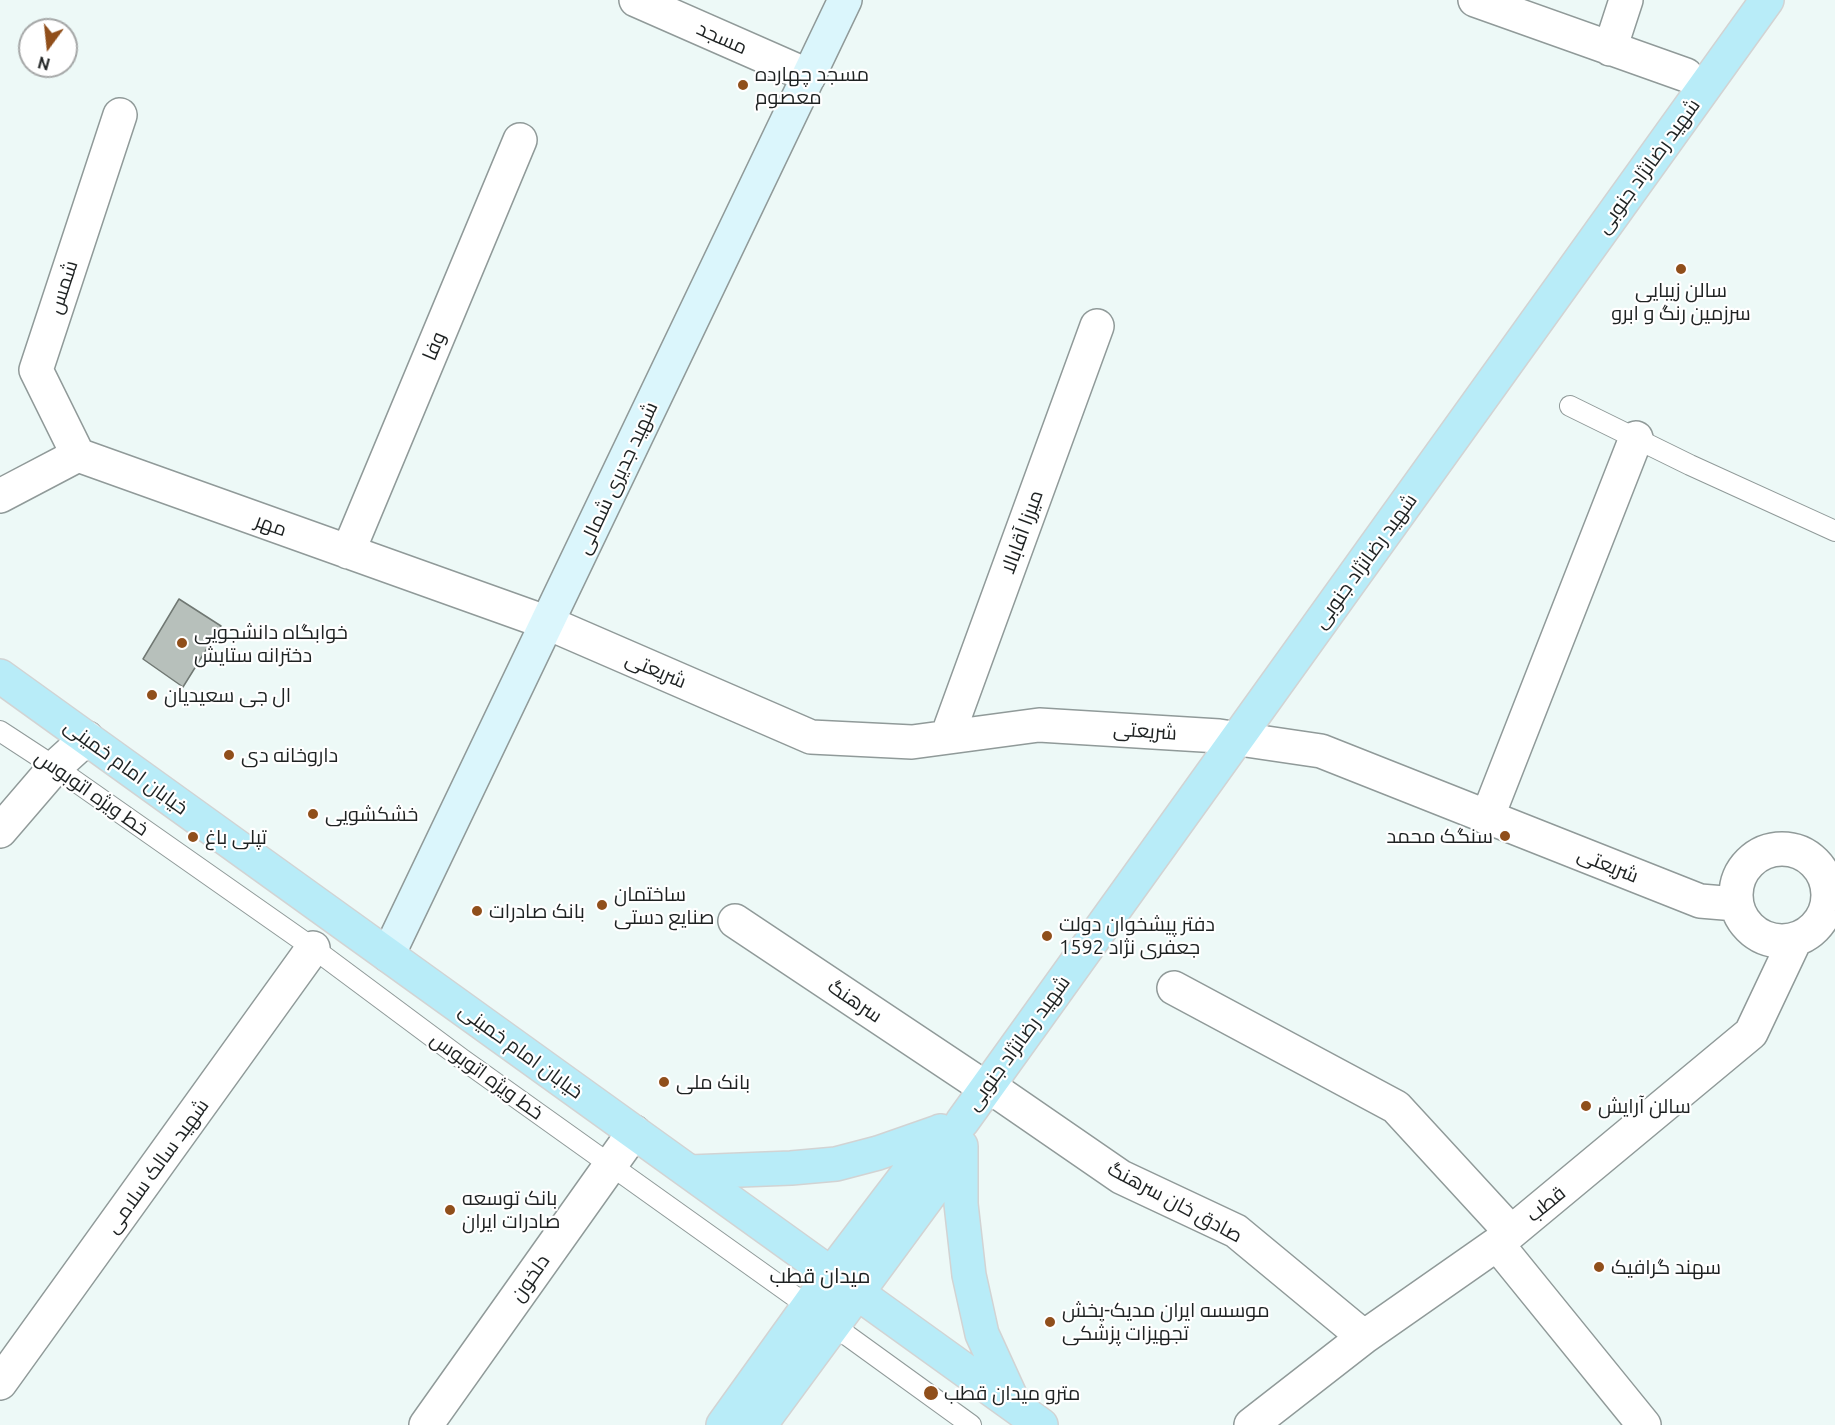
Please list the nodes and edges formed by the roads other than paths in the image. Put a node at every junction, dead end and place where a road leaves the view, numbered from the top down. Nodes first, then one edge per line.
1 (636, 0) edge
2 (844, 0) edge
3 (1626, 0) edge
4 (1767, 0) edge
5 (1482, 1) edge
6 (1610, 49) junction
7 (1686, 75) dead end
8 (808, 76) junction
9 (120, 115) dead end
10 (520, 140) dead end
11 (1097, 326) dead end
12 (1570, 406) dead end
13 (1636, 438) junction
14 (78, 455) junction
15 (0, 496) edge
16 (1835, 531) edge
17 (348, 552) junction
18 (548, 623) junction
19 (0, 676) edge
20 (0, 730) edge
21 (947, 737) junction
22 (87, 738) junction
23 (55, 766) junction
24 (1487, 818) junction
25 (0, 831) edge
26 (1831, 885) edge
27 (1736, 904) junction
28 (735, 921) dead end
29 (1795, 940) junction
30 (313, 948) junction
31 (388, 956) junction
32 (1174, 988) dead end
33 (975, 1081) joint
34 (634, 1132) junction
35 (954, 1135) junction
36 (690, 1172) junction
37 (1504, 1238) junction
38 (832, 1273) junction
39 (858, 1293) junction
40 (808, 1306) junction
41 (832, 1327) junction
42 (1364, 1337) junction
43 (0, 1383) edge
44 (1014, 1406) junction
45 (426, 1425) edge
46 (723, 1425) edge
47 (760, 1425) edge
48 (971, 1425) edge
49 (1041, 1425) edge
50 (1251, 1425) edge
51 (1644, 1425) edge

1 - 8 street, مسجد
2 - 8 main road, شهید جدیری شمالی
3 - 6 street
4 - 35 main road, شهید رضانژاد جنوبی
5 - 6 street
6 - 7 street
8 - 18 main road, شهید جدیری شمالی
9 - 14 street, شمس
10 - 17 street, وفا
11 - 21 street, میرزا آقابالا
12 - 13 lane
13 - 16 lane
13 - 24 street
14 - 15 street
14 - 17 street, مهر
17 - 18 street, مهر
18 - 21 street, شریعتی
18 - 31 main road, شهید جدیری شمالی
19 - 22 main road, خیابان امام خمینی
20 - 23 lane, خط ویژه اتوبوس
21 - 24 street, شریعتی
22 - 23 street
22 - 31 main road, خیابان امام خمینی
23 - 25 street
23 - 30 lane, خط ویژه اتوبوس
24 - 27 street, شریعتی
26 - 27 street
26 - 29 street
27 - 29 street
28 - 33 street, سرهنگ
29 - 37 street, قطب
30 - 40 lane, خط ویژه اتوبوس
30 - 43 street, شهید سالک سلامی
31 - 34 main road, خیابان امام خمینی
32 - 37 street
33 - 42 street, صادق خان سرهنگ
34 - 36 main road, خیابان امام خمینی
34 - 45 street, دلخون
35 - 36 main road
35 - 38 main road, شهید رضانژاد جنوبی
35 - 39 main road, شهید رضانژاد جنوبی
35 - 44 main road
36 - 38 main road, خیابان امام خمینی
37 - 42 street, قطب
37 - 51 street
38 - 39 main road, خیابان امام خمینی
38 - 40 main road, شهید رضانژاد جنوبی
39 - 41 main road, شهید رضانژاد جنوبی
39 - 44 main road, خیابان امام خمینی
40 - 41 lane, خط ویژه اتوبوس
40 - 46 main road, شهید رضانژاد جنوبی
41 - 47 main road, شهید رضانژاد جنوبی
41 - 48 lane, خط ویژه اتوبوس
42 - 50 street, قطب
44 - 49 main road, خیابان امام خمینی

